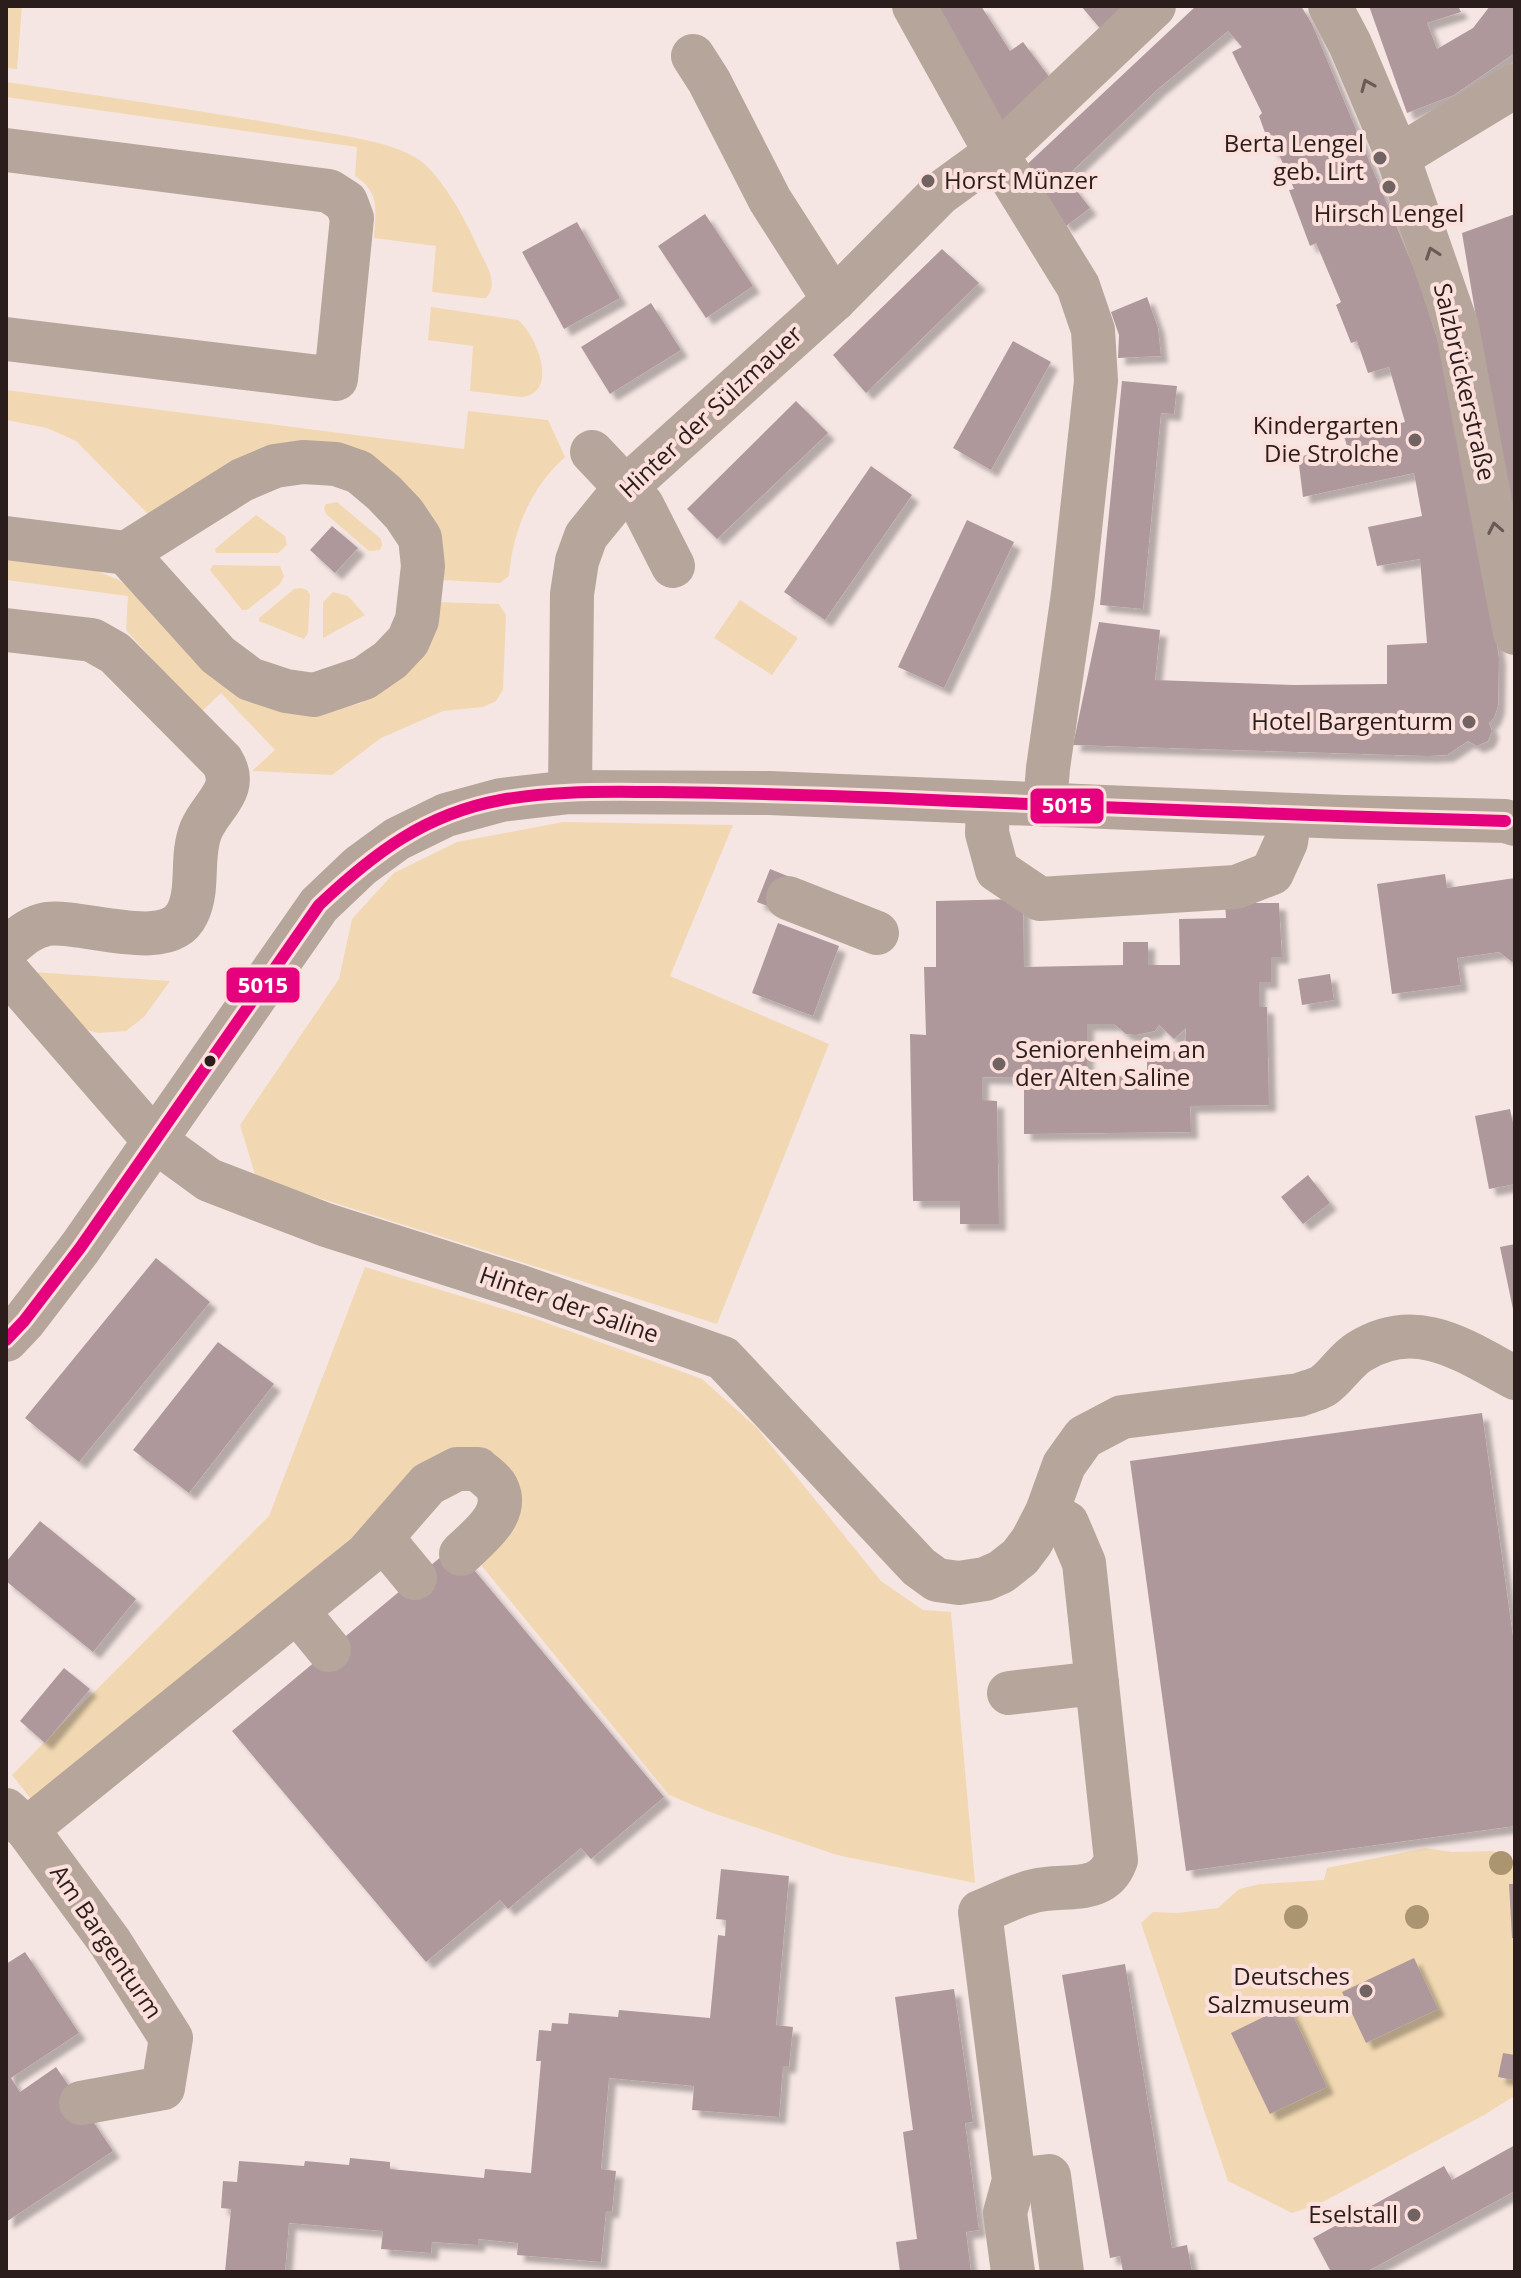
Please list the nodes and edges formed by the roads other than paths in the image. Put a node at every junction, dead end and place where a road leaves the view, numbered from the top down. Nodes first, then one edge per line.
1 (914, 6) edge
2 (1154, 6) edge
3 (1330, 6) edge
4 (693, 56) dead end
5 (1515, 86) edge
6 (6, 150) edge
7 (996, 153) junction
8 (1398, 157) junction
9 (834, 300) junction
10 (6, 339) edge
11 (592, 452) dead end
12 (625, 488) junction
13 (6, 538) edge
14 (126, 553) junction
15 (673, 566) dead end
16 (6, 630) edge
17 (1515, 633) edge
18 (570, 792) junction
19 (988, 802) junction
20 (1045, 805) junction
21 (1290, 815) junction
22 (1512, 817) edge
23 (788, 898) dead end
24 (877, 933) dead end
25 (6, 949) edge
26 (6, 970) edge
27 (154, 1140) junction
28 (6, 1340) edge
29 (1515, 1378) edge
30 (1047, 1512) junction
31 (382, 1538) junction
32 (461, 1554) dead end
33 (415, 1578) dead end
34 (297, 1611) junction
35 (329, 1650) dead end
36 (1097, 1683) junction
37 (1009, 1693) dead end
38 (16, 1820) edge
39 (81, 2103) dead end
40 (1014, 2180) junction
41 (1013, 2272) edge
42 (1062, 2272) edge

1 - 7 street
2 - 7 street, Hinter der Sülzmauer
8 -> 3 street, Salzbrückerstraße
4 - 9 street
5 - 8 street
6 - 10 street
7 - 9 street, Hinter der Sülzmauer
7 - 20 street
17 -> 8 street, Salzbrückerstraße
9 - 12 street, Hinter der Sülzmauer
11 - 12 street
12 - 15 street
12 - 18 street, Hinter der Sülzmauer
13 - 14 street
14 - 14 street
16 - 25 street
18 - 19 street
18 - 27 street
19 - 20 street
19 - 21 street
20 - 21 street
21 - 22 street
23 - 24 street
26 - 27 street, Hinter der Saline
27 - 28 street
27 - 30 street, Hinter der Saline
29 - 30 street
30 - 36 street
31 - 32 street
31 - 33 street
31 - 34 street
34 - 35 street
34 - 38 street
36 - 37 street
36 - 40 street
38 - 39 street, Am Bargenturm
40 - 41 street
40 - 42 street

